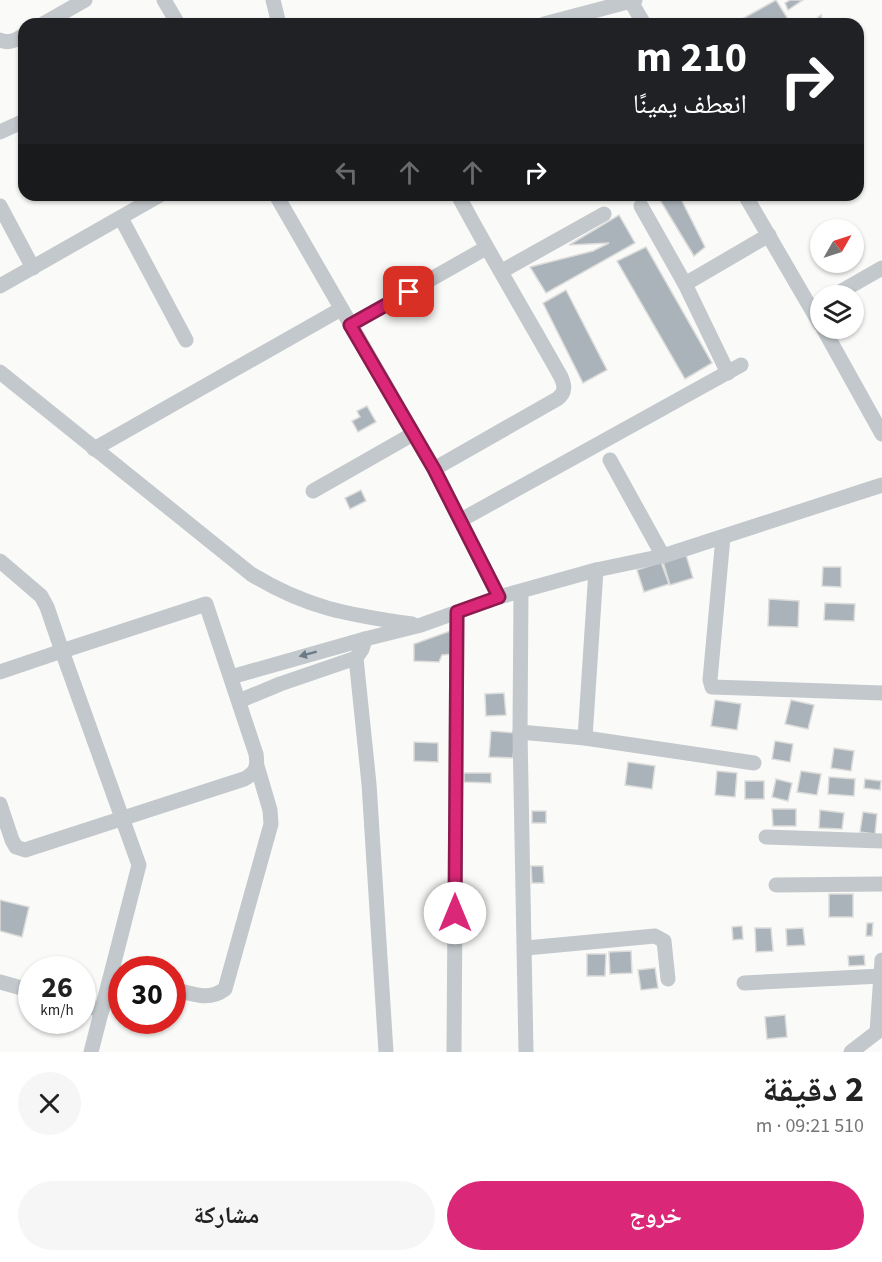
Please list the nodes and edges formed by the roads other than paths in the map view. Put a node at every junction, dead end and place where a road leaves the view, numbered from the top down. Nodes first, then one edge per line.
1 (85, 0) edge
2 (164, 0) edge
3 (273, 0) edge
4 (632, 0) edge
5 (54, 18) edge
6 (174, 18) edge
7 (278, 18) edge
8 (566, 18) edge
9 (641, 18) edge
10 (18, 39) edge
11 (0, 40) edge
12 (18, 124) edge
13 (0, 132) edge
14 (150, 201) edge
15 (279, 201) edge
16 (462, 201) edge
17 (749, 201) edge
18 (0, 206) edge
19 (641, 206) dead end
20 (604, 214) dead end
21 (121, 218) junction
22 (769, 235) junction
23 (486, 248) junction
24 (33, 268) junction
25 (882, 268) edge
26 (501, 271) junction
27 (685, 284) junction
28 (852, 285) edge
29 (0, 286) edge
30 (810, 296) edge
31 (340, 309) junction
32 (350, 325) junction
33 (829, 339) edge
34 (186, 340) dead end
35 (0, 372) edge
36 (413, 434) junction
37 (882, 434) edge
38 (94, 449) junction
39 (610, 460) dead end
40 (434, 469) junction
41 (882, 485) edge
42 (313, 491) dead end
43 (461, 520) junction
44 (723, 537) junction
45 (663, 556) junction
46 (0, 561) edge
47 (596, 570) junction
48 (521, 592) junction
49 (499, 597) junction
50 (457, 612) junction
51 (421, 625) junction
52 (364, 639) junction
53 (62, 651) junction
54 (356, 658) junction
55 (0, 672) edge
56 (231, 677) junction
57 (882, 693) edge
58 (239, 701) junction
59 (520, 732) junction
60 (585, 738) junction
61 (754, 763) dead end
62 (257, 766) junction
63 (0, 804) edge
64 (122, 817) junction
65 (766, 837) dead end
66 (882, 841) edge
67 (882, 884) edge
68 (776, 885) dead end
69 (526, 948) junction
70 (120, 956) edge
71 (882, 960) edge
72 (881, 976) edge
73 (668, 979) dead end
74 (744, 982) dead end
75 (1, 984) edge
76 (18, 987) edge
77 (186, 992) edge
78 (108, 995) edge
79 (96, 1008) edge
80 (102, 1010) junction
81 (91, 1052) edge
82 (386, 1052) edge
83 (454, 1052) edge
84 (526, 1052) edge
85 (850, 1052) edge

1 - 5 street
2 - 6 street
3 - 7 street
4 - 8 street
4 - 9 street
10 - 11 street
12 - 13 street
14 - 21 street
15 - 31 street
16 - 23 street
17 - 22 street
18 - 24 street
19 - 27 street
20 - 26 street
21 - 24 street
21 - 34 street
22 - 27 street
22 - 30 street
23 - 26 street
23 - 32 street
24 - 29 street
25 - 28 street
26 - 40 street
27 - 43 street
31 - 32 street
31 - 38 street
32 - 36 street
33 - 37 street
35 - 38 street
36 - 40 street
36 - 42 street
38 - 51 street
39 - 45 street
40 - 43 street
41 - 44 street
43 - 49 street
44 - 45 street
44 - 57 street
45 - 47 street
46 - 53 street
47 - 48 street
47 - 60 street
48 - 49 street
48 - 59 street
49 - 50 street
50 - 51 street
50 - 83 street
51 - 52 street
52 - 54 street
52 -> 56 street
53 - 55 street
53 - 56 street
53 - 64 street
54 - 58 street
54 - 82 street
56 - 58 street
58 - 62 street
59 - 60 street
59 - 69 street
60 - 61 street
62 - 64 street
62 - 77 street
63 - 64 street
64 - 70 street
65 - 66 street
67 - 68 street
69 - 73 street
69 - 84 street
71 - 72 street
72 - 74 street
72 - 85 street
75 - 76 street
78 - 80 street
79 - 80 street
80 - 81 street

